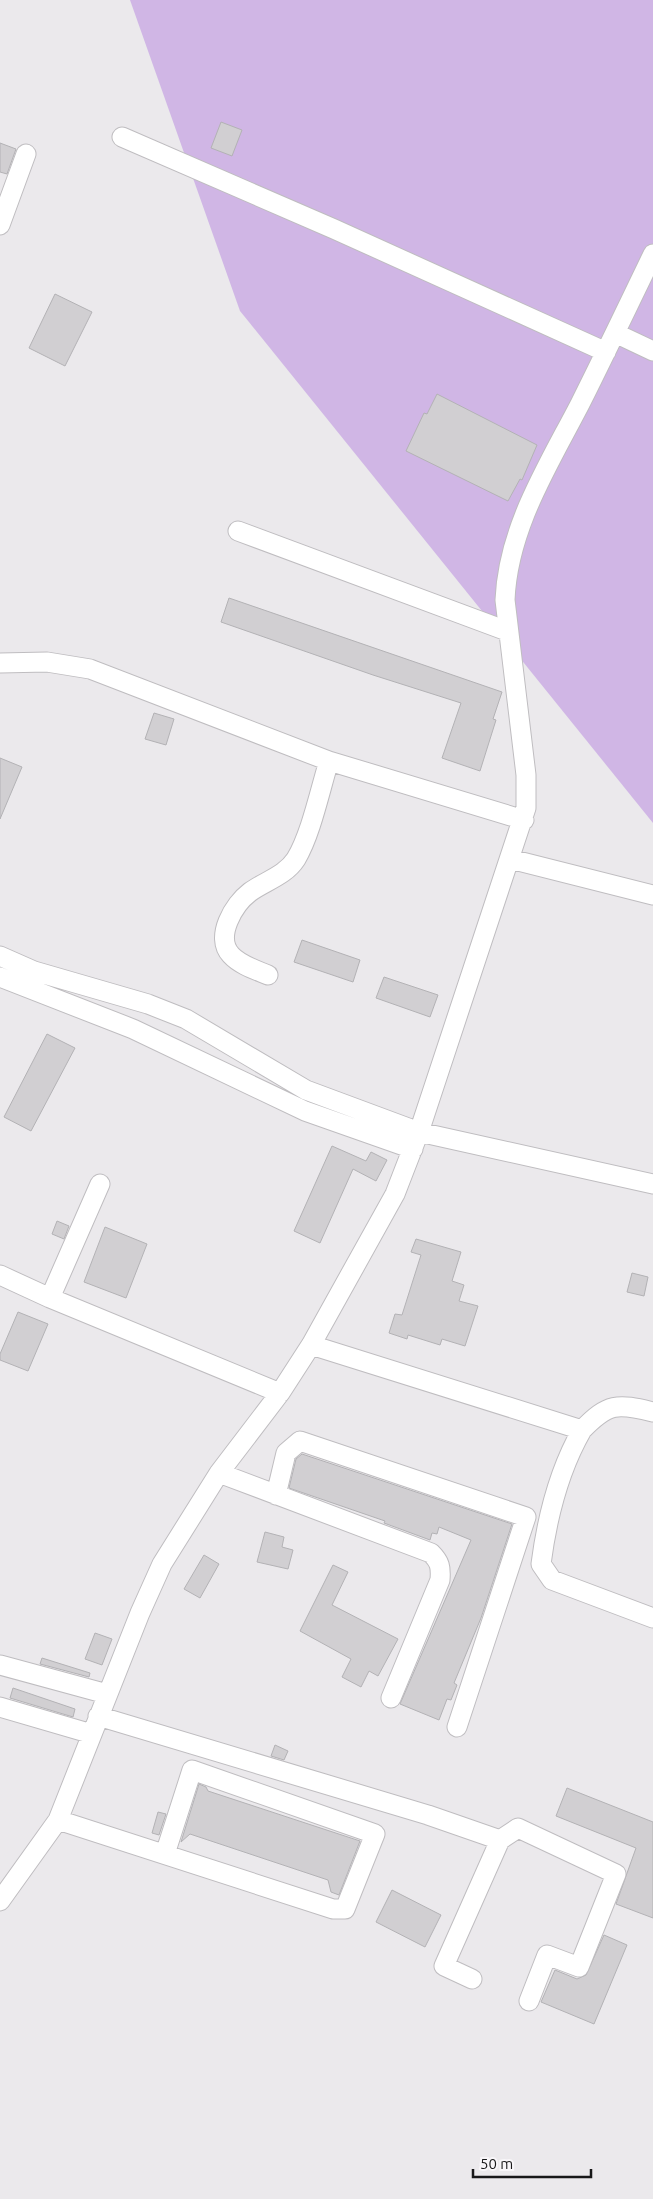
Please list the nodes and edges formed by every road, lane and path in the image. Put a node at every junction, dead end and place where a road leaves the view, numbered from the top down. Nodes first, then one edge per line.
1 (122, 137) dead end
2 (26, 154) dead end
3 (0, 225) edge
4 (653, 254) edge
5 (616, 333) junction
6 (653, 351) edge
7 (606, 352) junction
8 (238, 531) dead end
9 (507, 631) junction
10 (0, 663) edge
11 (330, 761) junction
12 (524, 820) junction
13 (510, 859) junction
14 (653, 894) edge
15 (0, 956) edge
16 (268, 975) dead end
17 (0, 977) edge
18 (416, 1140) junction
19 (100, 1184) dead end
20 (653, 1184) edge
21 (0, 1275) edge
22 (50, 1298) junction
23 (311, 1345) junction
24 (280, 1393) junction
25 (653, 1412) edge
26 (577, 1429) junction
27 (219, 1473) junction
28 (276, 1495) junction
29 (653, 1618) edge
30 (0, 1665) edge
31 (107, 1694) junction
32 (391, 1698) dead end
33 (0, 1707) edge
34 (98, 1716) junction
35 (457, 1726) dead end
36 (92, 1734) junction
37 (58, 1820) junction
38 (500, 1840) junction
39 (166, 1854) junction
40 (0, 1901) edge
41 (472, 1979) dead end
42 (529, 2001) dead end

1 - 7 street
2 - 3 street
4 - 5 street
5 - 6 street
5 - 7 street
7 - 9 street
8 - 9 street
9 - 12 street
10 - 11 street
11 - 12 street
11 - 16 street
12 - 13 street
13 - 14 street
13 - 18 street
15 - 18 street
17 - 18 street
18 - 20 street
18 - 23 street
19 - 22 street
21 - 22 street
22 - 24 street
23 - 24 street
23 - 26 street
24 - 27 street
25 - 26 street
26 - 29 street
27 - 28 street
27 - 31 street
28 - 32 street
28 - 35 street
30 - 31 street
31 - 34 street
33 - 36 street
34 - 36 street
34 - 38 street
36 - 37 street
37 - 39 street
37 - 40 street
38 - 41 street
38 - 42 street
39 - 39 street

